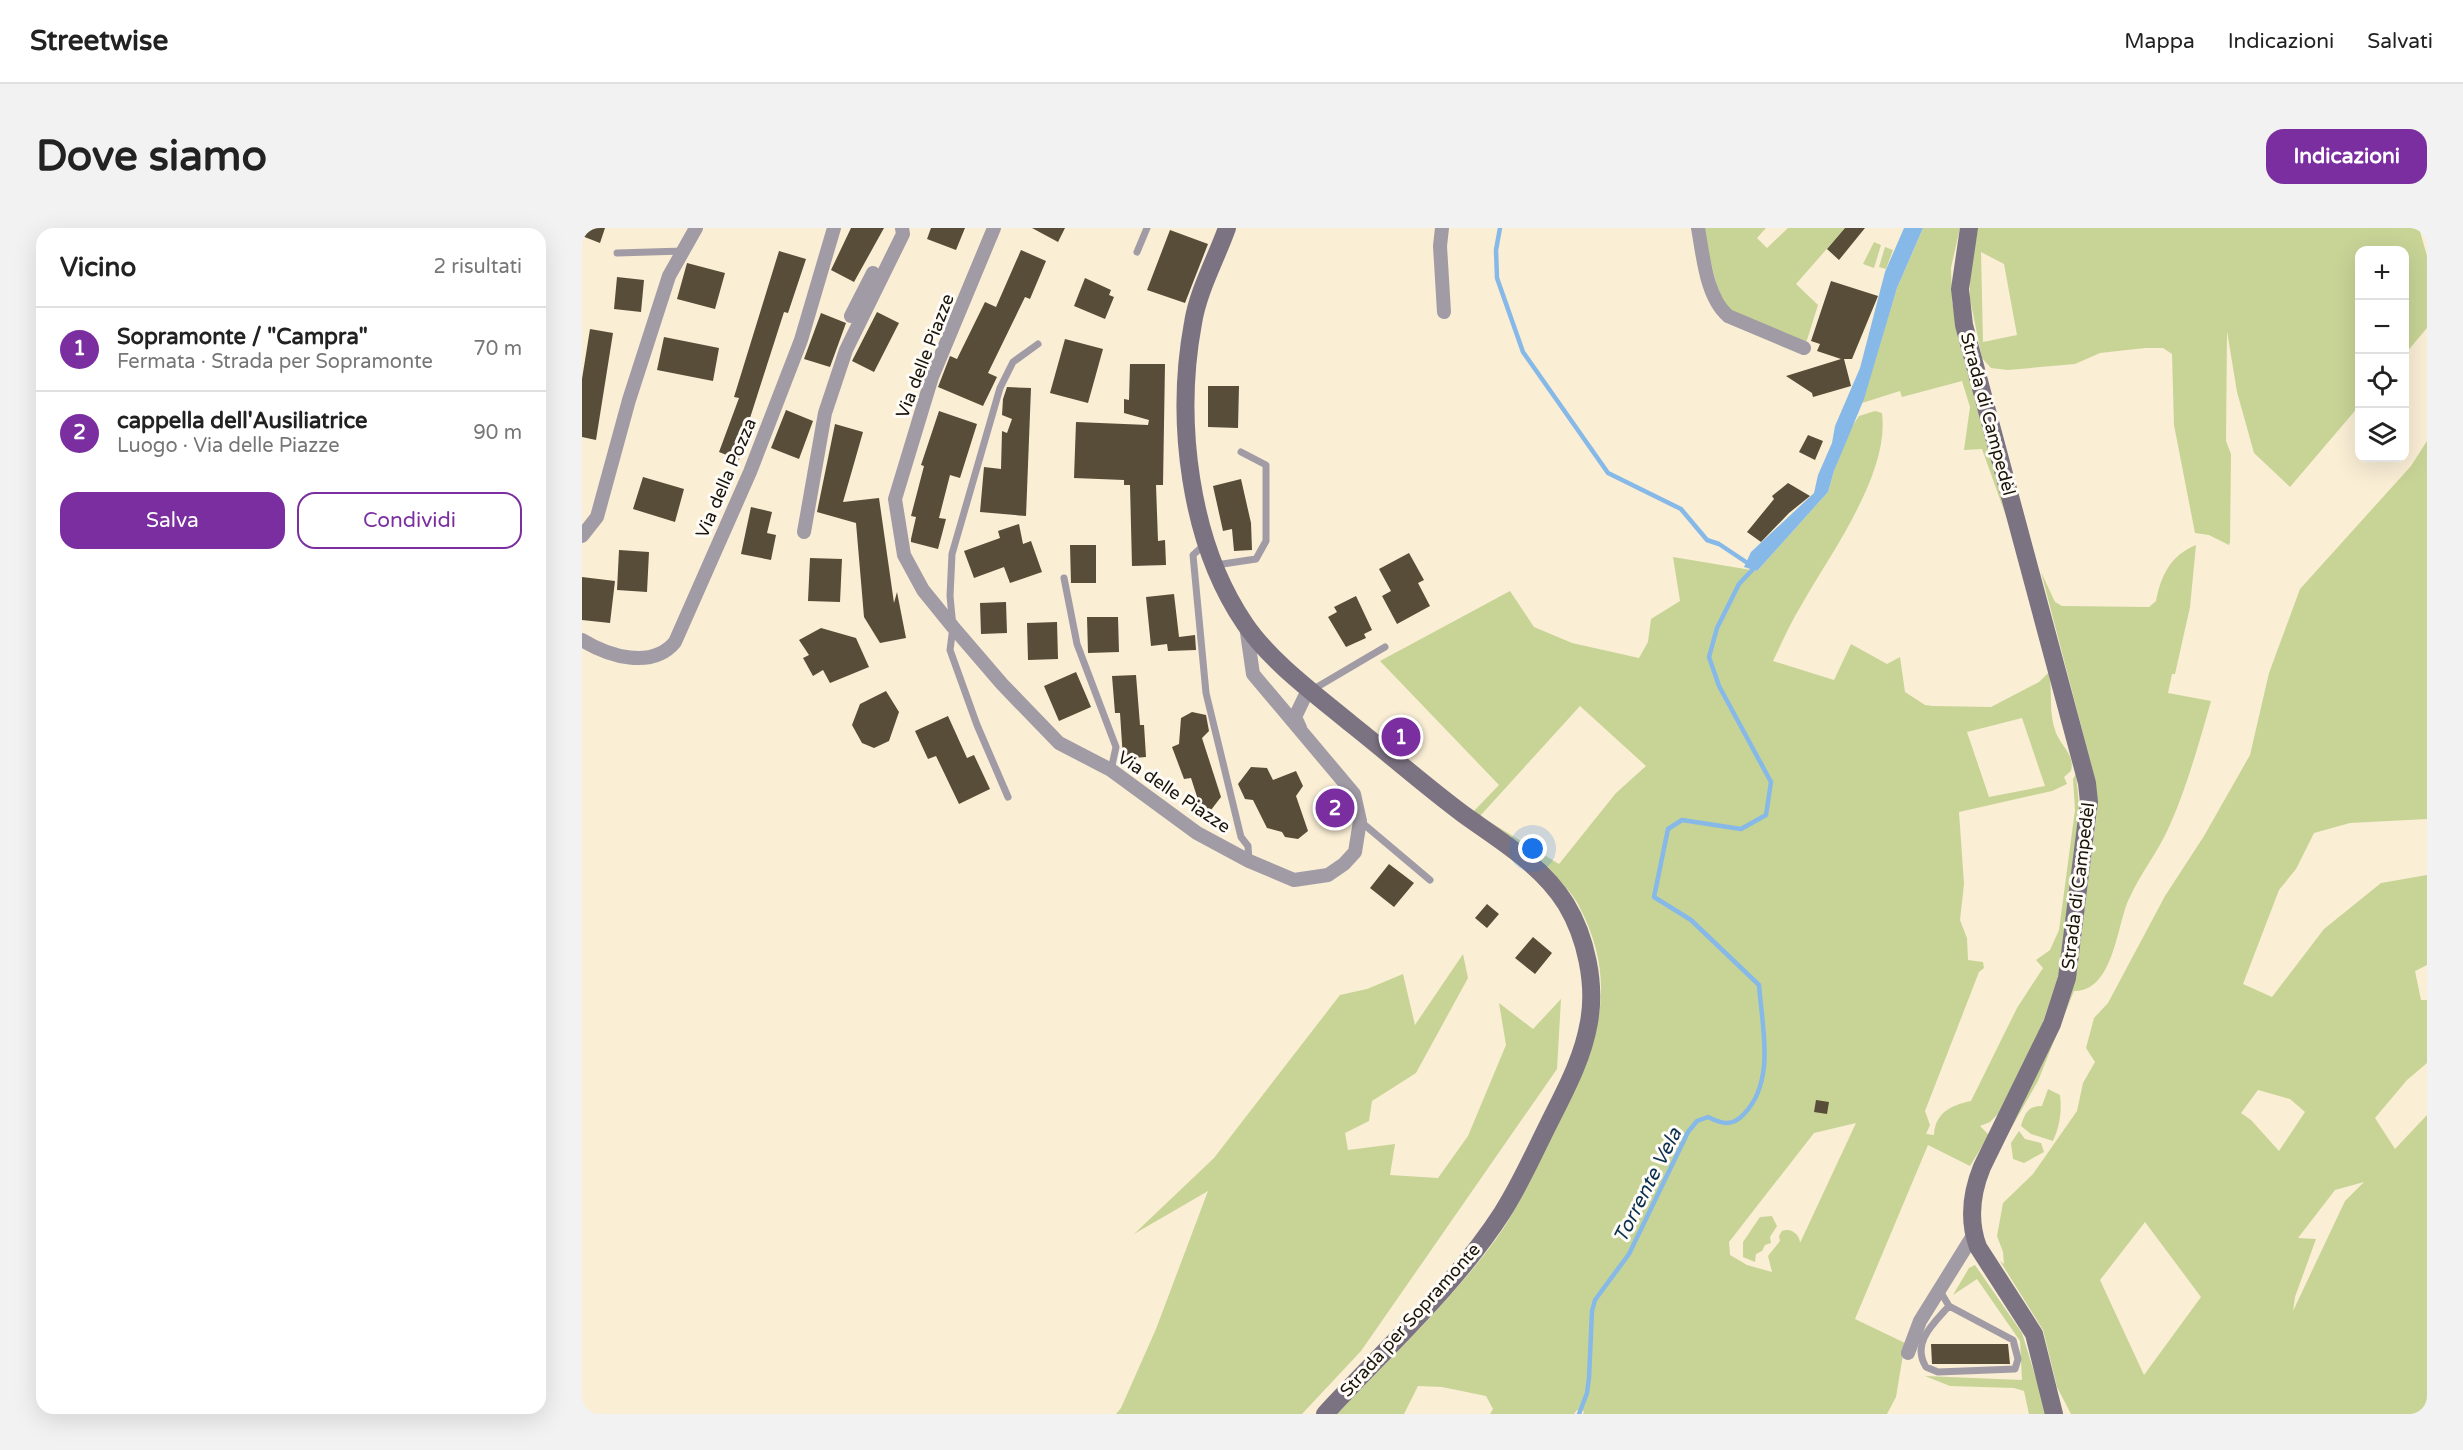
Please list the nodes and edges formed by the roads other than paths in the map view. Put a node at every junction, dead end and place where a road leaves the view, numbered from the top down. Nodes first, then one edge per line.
1 (696, 228) edge
2 (834, 228) edge
3 (895, 228) edge
4 (902, 228) edge
5 (994, 228) edge
6 (1147, 228) edge
7 (1227, 228) edge
8 (1442, 228) edge
9 (1698, 228) edge
10 (1969, 228) edge
11 (683, 251) junction
12 (1137, 252) dead end
13 (617, 253) dead end
14 (1444, 312) dead end
15 (851, 316) dead end
16 (1038, 344) dead end
17 (1804, 348) dead end
18 (1241, 452) dead end
19 (804, 532) dead end
20 (582, 536) edge
21 (1206, 544) junction
22 (1214, 566) junction
23 (1064, 578) dead end
24 (1246, 626) junction
25 (953, 627) junction
26 (582, 640) edge
27 (1385, 647) dead end
28 (1309, 691) junction
29 (1306, 740) junction
30 (1111, 770) junction
31 (1008, 797) dead end
32 (1360, 821) junction
33 (1249, 861) junction
34 (1430, 880) dead end
35 (1974, 1234) junction
36 (1940, 1291) junction
37 (1949, 1306) junction
38 (1908, 1353) dead end
39 (1325, 1414) edge
40 (2054, 1414) edge

1 - 11 street
2 - 26 street, Via della Pozza
3 - 15 street
4 - 19 street
5 - 25 street, Via delle Piazze
6 - 12 lane
7 - 21 main road, Strada per Sopramonte
8 - 14 street
9 - 17 street
10 - 35 main road, Strada di Campedèl
11 - 13 lane
11 - 20 street
16 - 25 lane
18 - 22 lane
21 - 22 main road, Strada per Sopramonte
21 - 33 lane
22 - 24 main road, Strada per Sopramonte
23 - 30 lane
24 - 28 main road, Strada per Sopramonte
24 - 29 street, Via delle Piazze
25 - 30 street, Via delle Piazze
25 - 31 lane
27 - 28 lane
28 - 29 street, Via delle Piazze
28 - 39 main road, Strada per Sopramonte
29 - 32 street, Via delle Piazze
30 - 33 street, Via delle Piazze
32 - 33 street, Via delle Piazze
32 - 34 lane
35 - 36 street
35 - 40 main road, Strada di Campedèl
36 - 37 lane
36 - 38 street
37 - 37 lane

